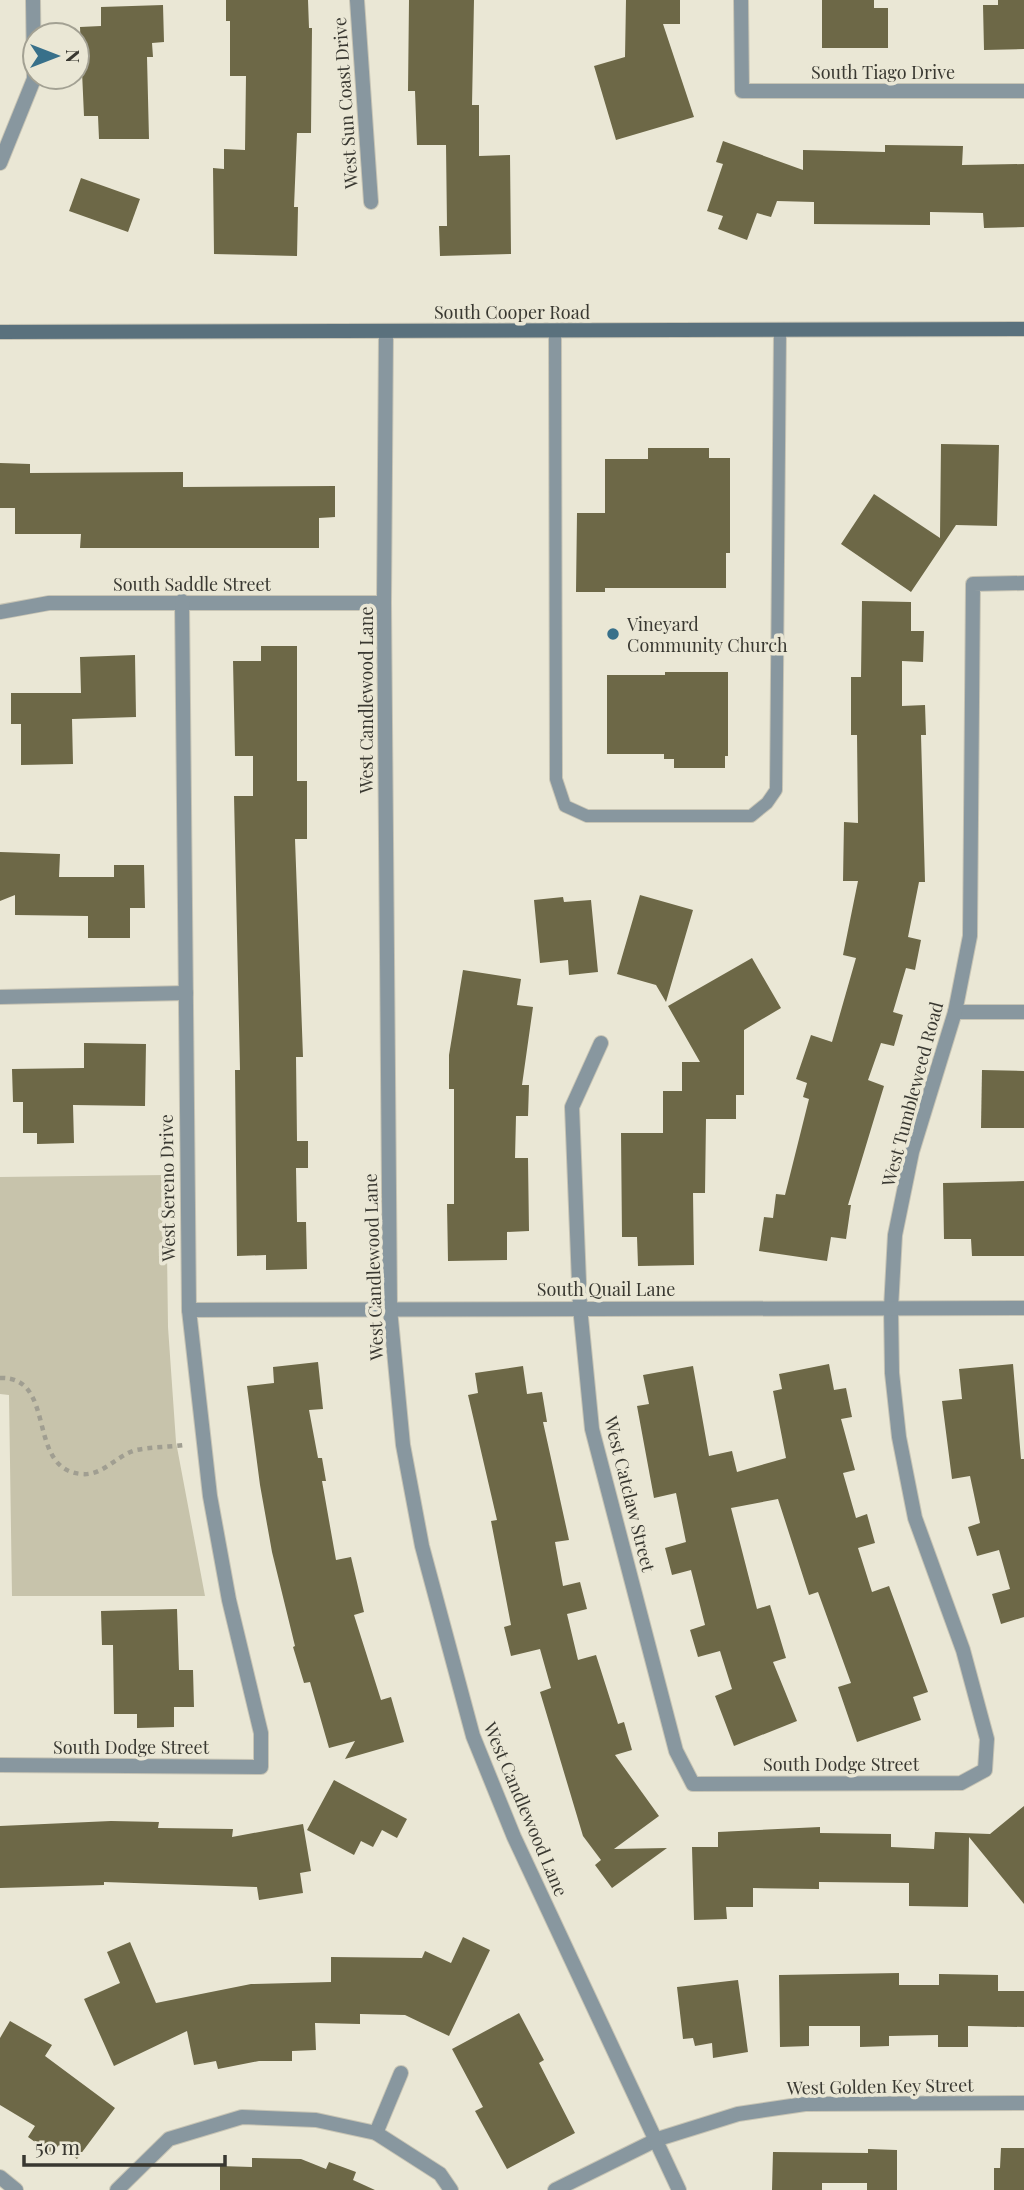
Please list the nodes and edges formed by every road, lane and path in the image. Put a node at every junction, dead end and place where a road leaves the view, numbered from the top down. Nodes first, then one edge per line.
1 (33, 0) edge
2 (357, 0) edge
3 (741, 0) edge
4 (1024, 91) edge
5 (0, 163) edge
6 (371, 202) dead end
7 (1024, 329) edge
8 (386, 331) junction
9 (780, 331) junction
10 (0, 332) edge
11 (555, 332) junction
12 (1024, 583) edge
13 (182, 601) junction
14 (384, 603) junction
15 (0, 612) edge
16 (186, 993) junction
17 (0, 996) edge
18 (955, 1012) junction
19 (1024, 1012) edge
20 (601, 1043) dead end
21 (580, 1307) junction
22 (891, 1308) junction
23 (1024, 1308) edge
24 (390, 1309) junction
25 (189, 1310) junction
26 (0, 1378) edge
27 (202, 1444) junction
28 (0, 1765) edge
29 (261, 1767) joint
30 (985, 1770) joint
31 (693, 1784) joint
32 (401, 2073) dead end
33 (1024, 2103) edge
34 (376, 2133) junction
35 (657, 2139) junction
36 (0, 2177) edge
37 (16, 2190) edge
38 (117, 2190) edge
39 (451, 2190) edge
40 (555, 2190) edge
41 (679, 2190) edge

1 - 5 street
2 - 6 street, West Sun Coast Drive
3 - 4 street, South Tiago Drive
7 - 9 main road, South Cooper Road
8 - 10 main road, South Cooper Road
8 - 11 main road, South Cooper Road
8 - 14 street, West Candlewood Lane
9 - 11 main road, South Cooper Road
9 - 11 lane
12 - 18 street, West Tumbleweed Road
13 - 14 street, South Saddle Street
13 - 15 street, South Saddle Street
13 - 16 street, West Sereno Drive
14 - 24 street, West Candlewood Lane
16 - 17 street
16 - 25 street, West Sereno Drive
18 - 19 street
18 - 22 street, West Tumbleweed Road
20 - 21 street, West Catclaw Street
21 - 22 street, South Quail Lane
21 - 24 street, South Quail Lane
21 - 31 street, West Catclaw Street
22 - 23 street, South Quail Lane
22 - 30 street, West Tumbleweed Road
24 - 25 street, South Quail Lane
24 - 35 street, West Candlewood Lane
25 - 27 street, West Sereno Drive
26 - 27 path
27 - 29 street, West Sereno Drive
28 - 29 street, South Dodge Street
30 - 31 street, South Dodge Street
32 - 34 street
33 - 35 street, West Golden Key Street
34 - 38 street
34 - 39 street
35 - 40 street, West Golden Key Street
35 - 41 street, West Candlewood Lane
36 - 37 street

